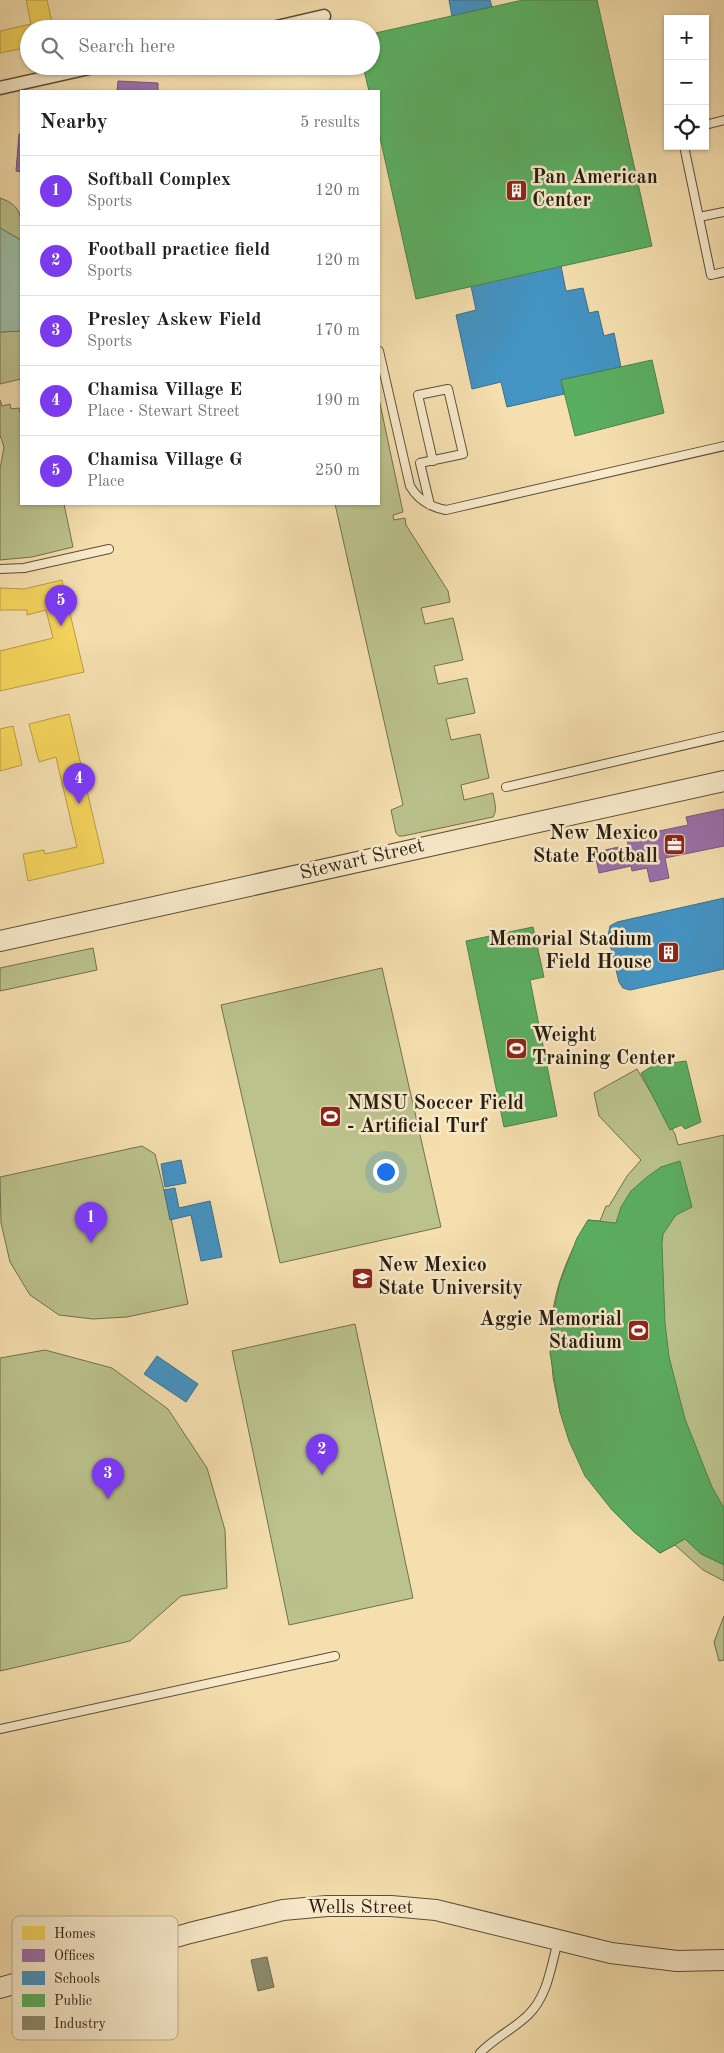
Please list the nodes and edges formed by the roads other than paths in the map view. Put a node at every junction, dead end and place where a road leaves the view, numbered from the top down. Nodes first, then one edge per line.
1 (324, 16) dead end
2 (307, 20) edge
3 (58, 75) edge
4 (0, 88) edge
5 (724, 120) edge
6 (709, 124) edge
7 (685, 150) edge
8 (724, 212) edge
9 (699, 218) junction
10 (724, 272) edge
11 (380, 355) edge
12 (724, 446) edge
13 (433, 461) junction
14 (430, 505) junction
15 (109, 549) dead end
16 (0, 569) edge
17 (724, 736) edge
18 (724, 781) edge
19 (506, 786) dead end
20 (0, 941) edge
21 (335, 1656) dead end
22 (0, 1729) edge
23 (178, 1936) edge
24 (558, 1941) junction
25 (724, 1960) edge
26 (480, 2053) edge

1 - 2 street
3 - 4 street
5 - 6 lane
7 - 9 lane
8 - 9 lane
9 - 10 lane
11 - 14 lane
12 - 14 lane
13 - 13 lane
13 - 14 lane
15 - 16 lane
17 - 19 lane
18 - 20 street, Stewart Street
21 - 22 lane
23 - 24 street, Wells Street
24 - 25 street, Wells Street
24 - 26 lane

